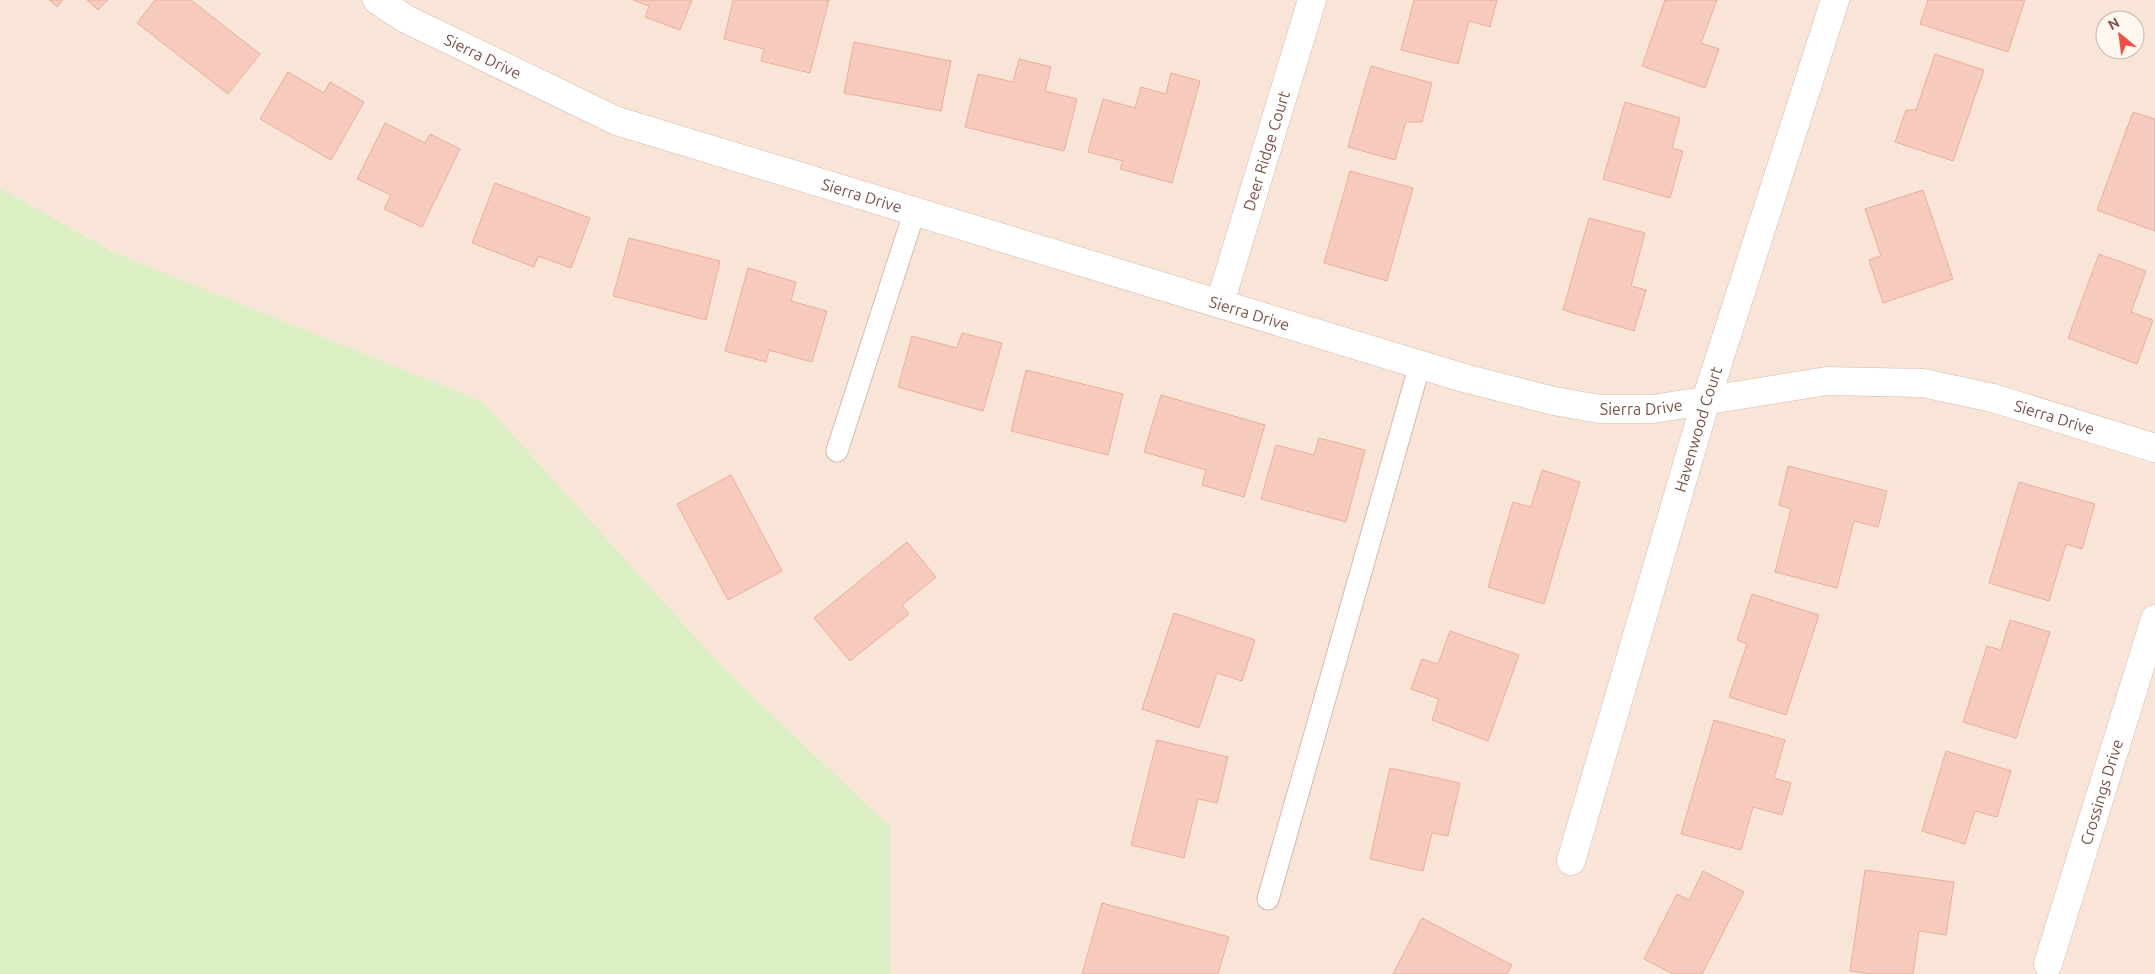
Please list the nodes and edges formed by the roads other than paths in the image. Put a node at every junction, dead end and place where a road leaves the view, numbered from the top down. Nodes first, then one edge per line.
1 (377, 0) edge
2 (1312, 0) edge
3 (1835, 0) edge
4 (915, 210) junction
5 (1220, 303) junction
6 (1420, 364) junction
7 (1706, 400) junction
8 (2155, 448) edge
9 (837, 451) dead end
10 (2155, 620) edge
11 (1571, 861) dead end
12 (1268, 899) dead end
13 (2048, 964) dead end

1 - 4 street, Sierra Drive
2 - 5 street, Deer Ridge Court
3 - 7 street, Havenwood Court
4 - 5 street, Sierra Drive
4 - 9 lane
5 - 6 street, Sierra Drive
6 - 7 street, Sierra Drive
6 - 12 lane
7 - 8 street, Sierra Drive
7 - 11 street, Havenwood Court
10 - 13 street, Crossings Drive

